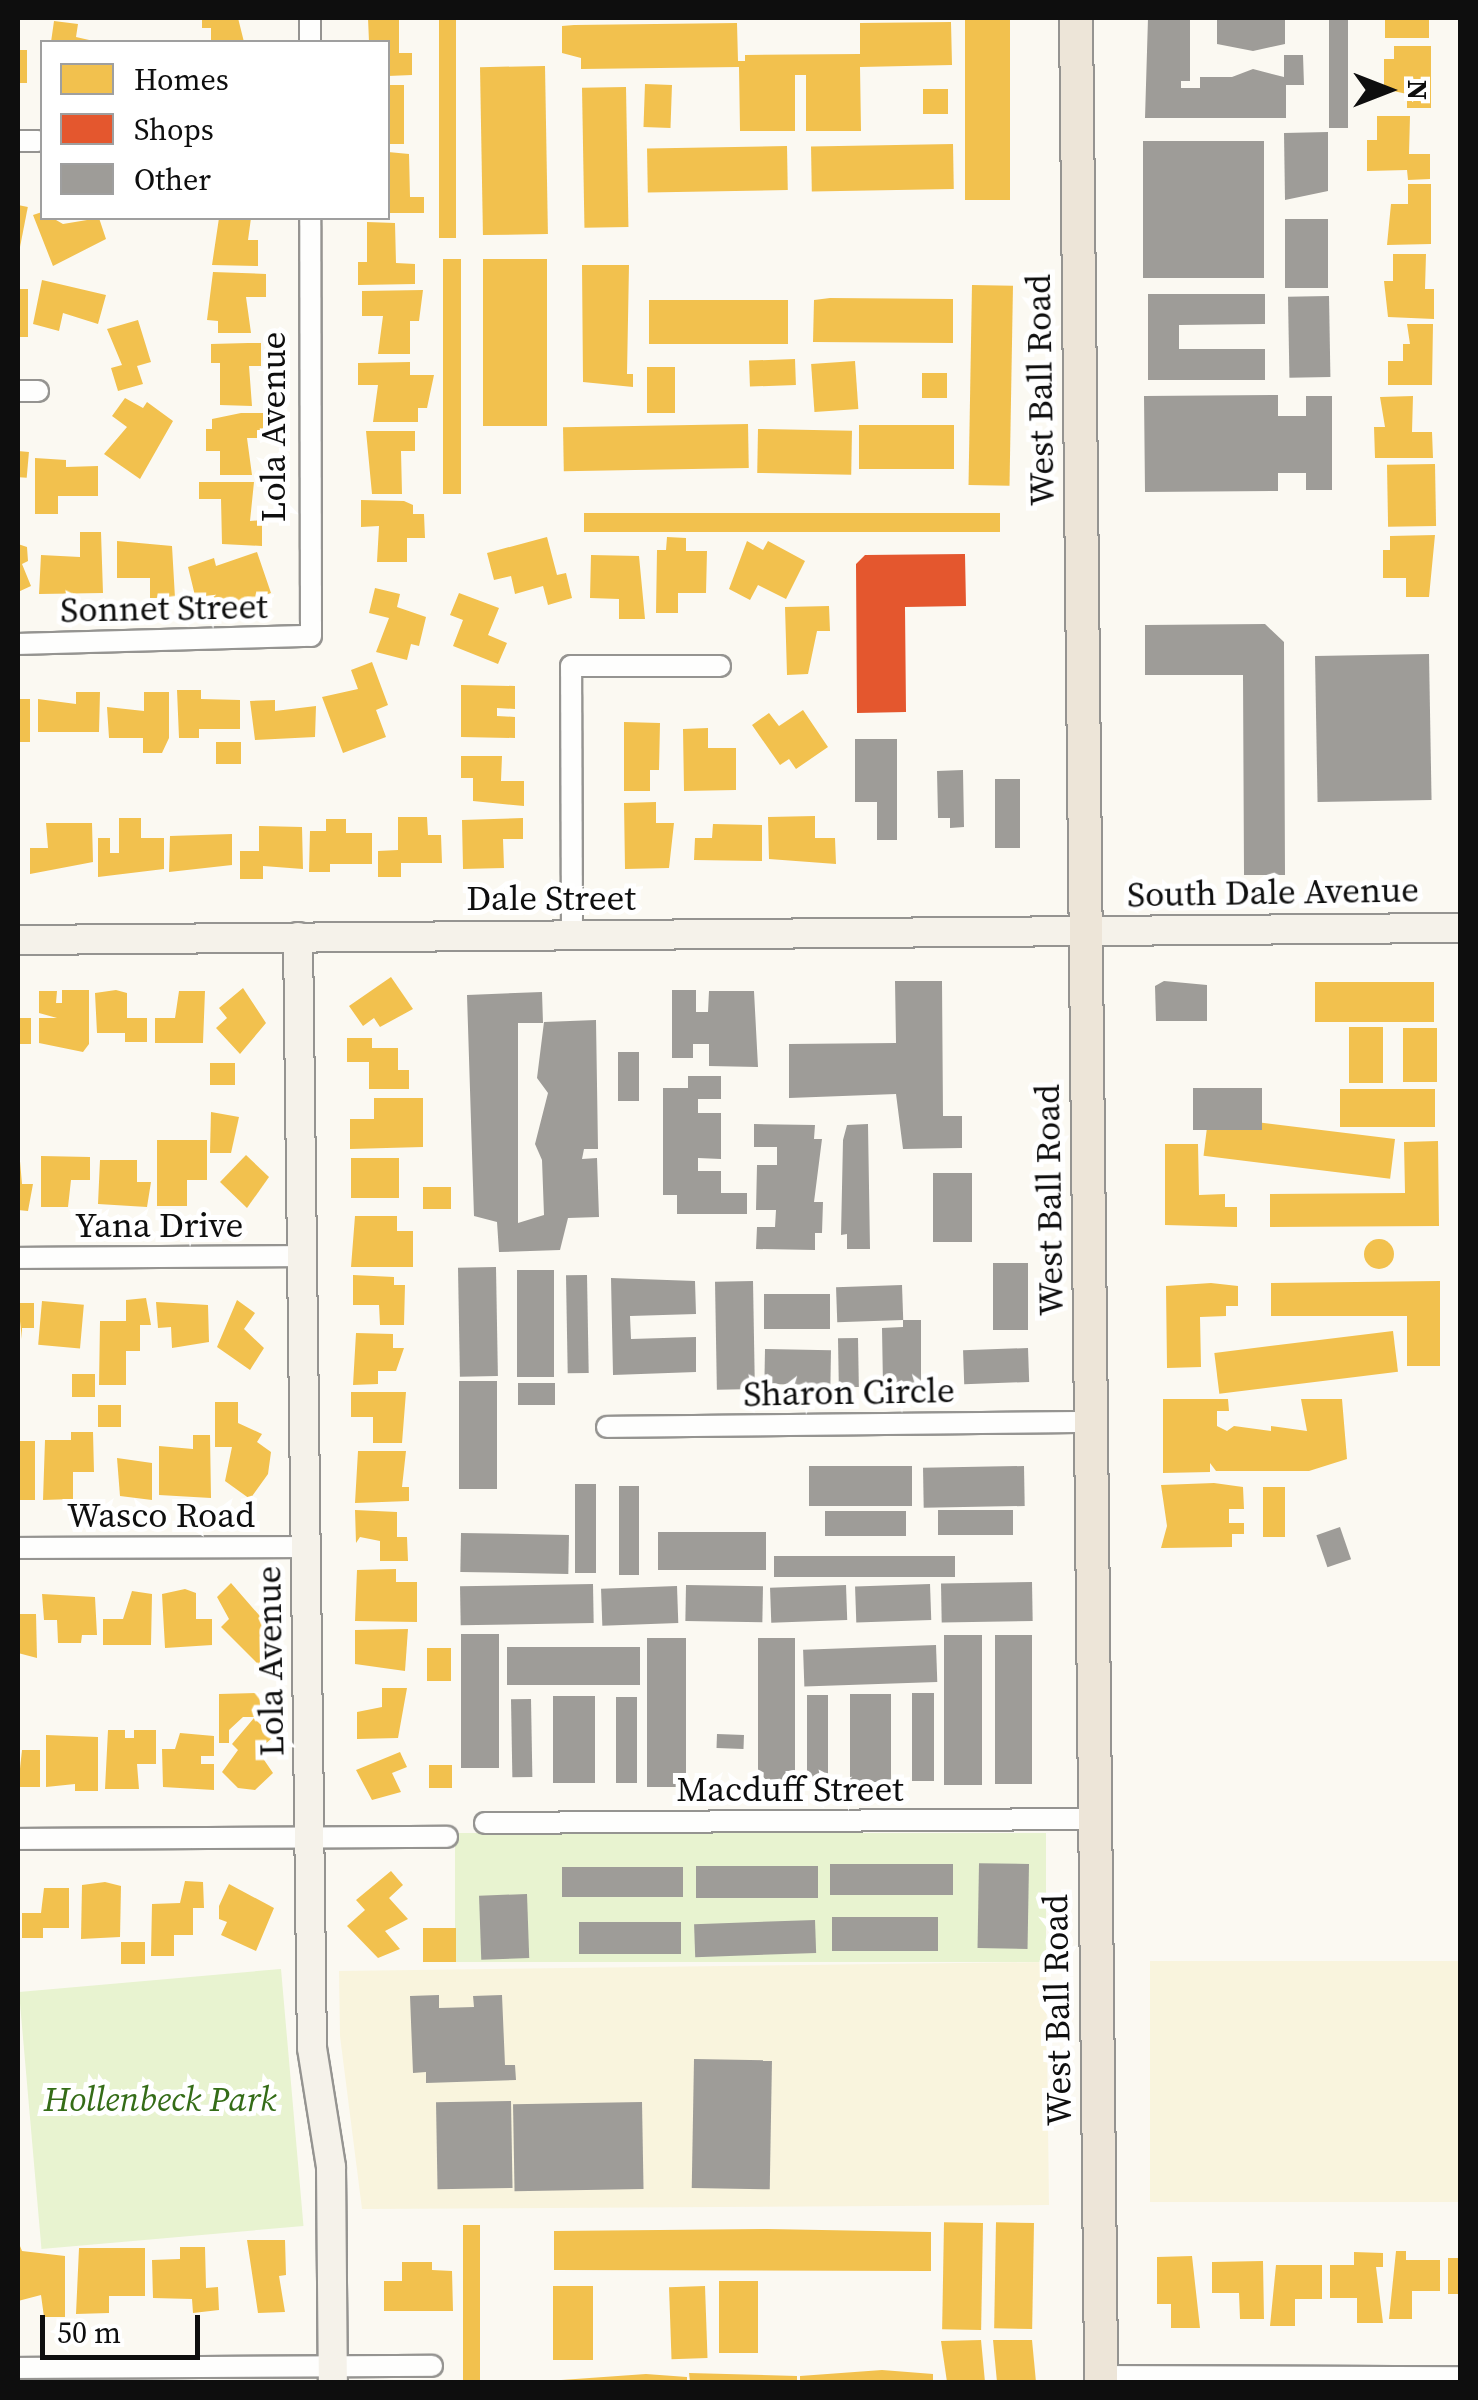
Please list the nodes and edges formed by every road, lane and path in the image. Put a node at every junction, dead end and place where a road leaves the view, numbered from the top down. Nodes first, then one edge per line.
1 (1076, 18) edge
2 (310, 220) edge
3 (311, 636) joint
4 (18, 644) edge
5 (720, 666) dead end
6 (1460, 928) edge
7 (1086, 931) junction
8 (572, 935) junction
9 (298, 937) junction
10 (18, 940) edge
11 (301, 1256) junction
12 (18, 1258) edge
13 (1091, 1422) junction
14 (608, 1427) dead end
15 (306, 1547) junction
16 (18, 1548) edge
17 (1095, 1819) junction
18 (486, 1823) dead end
19 (310, 1837) junction
20 (447, 1837) dead end
21 (18, 1840) edge
22 (432, 2366) dead end
23 (18, 2368) edge
24 (333, 2373) edge
25 (74, 2375) edge
26 (1460, 2377) edge
27 (1101, 2379) edge
28 (1365, 2380) edge

1 - 7 main road, West Ball Road
2 - 3 street, Lola Avenue
3 - 4 street, Sonnet Street
5 - 8 street
6 - 7 street, South Dale Avenue
7 - 8 street, Dale Street
7 - 13 main road, West Ball Road
8 - 9 street, Dale Street
9 - 10 street, Dale Street
9 - 11 street, Lola Avenue
11 - 12 street, Yana Drive
11 - 15 street, Lola Avenue
13 - 14 street, Sharon Circle
13 - 17 main road, West Ball Road
15 - 16 street, Wasco Road
15 - 19 street, Lola Avenue
17 - 18 street, Macduff Street
17 - 27 main road, West Ball Road
19 - 20 street
19 - 21 street
19 - 24 street, Lola Avenue
22 - 24 street
23 - 25 street
24 - 25 street
26 - 28 street
27 - 28 street

